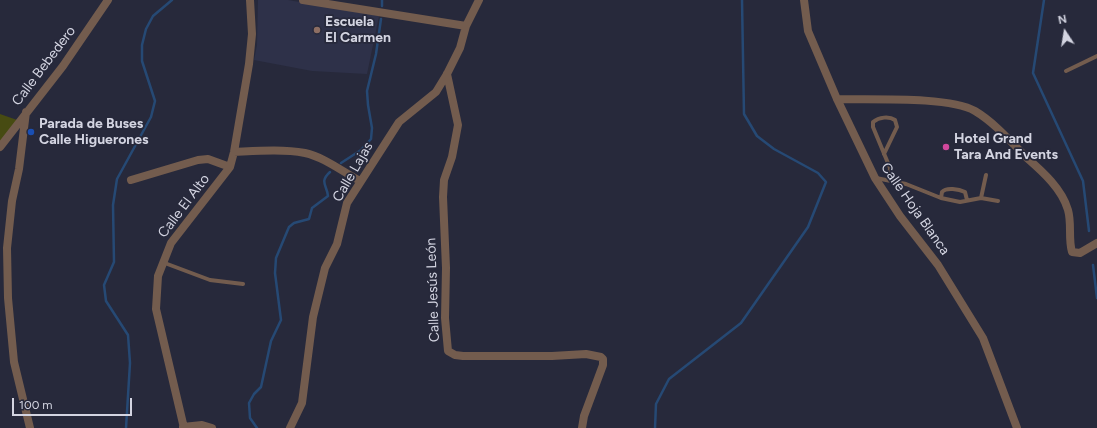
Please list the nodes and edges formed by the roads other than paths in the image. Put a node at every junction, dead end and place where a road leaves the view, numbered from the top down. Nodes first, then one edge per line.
1 (108, 0) edge
2 (250, 0) edge
3 (303, 0) edge
4 (479, 0) edge
5 (804, 0) edge
6 (466, 26) junction
7 (1097, 56) edge
8 (1066, 70) dead end
9 (447, 74) junction
10 (837, 100) junction
11 (26, 112) junction
12 (0, 147) edge
13 (234, 152) junction
14 (884, 154) junction
15 (230, 167) junction
16 (986, 175) dead end
17 (875, 178) junction
18 (131, 180) dead end
19 (889, 180) junction
20 (360, 181) junction
21 (941, 198) junction
22 (981, 198) junction
23 (967, 200) junction
24 (998, 201) dead end
25 (1097, 243) edge
26 (162, 262) junction
27 (243, 284) dead end
28 (183, 427) edge
29 (30, 428) edge
30 (212, 428) edge
31 (290, 428) edge
32 (582, 428) edge
33 (1017, 428) edge

1 - 11 street, Calle Bebedero
2 - 13 street, Calle El Alto
3 - 6 street
4 - 6 street, Calle Lajas
5 - 10 street, Calle Hoja Blanca
6 - 9 street, Calle Lajas
7 - 8 lane
9 - 20 street, Calle Lajas
9 - 32 street, Calle Jesús León
10 - 17 street, Calle Hoja Blanca
10 - 25 street
11 - 12 street, Calle Bebedero
11 - 29 street
13 - 15 street, Calle El Alto
13 - 20 street
14 - 14 lane
14 - 19 lane
15 - 18 street
15 - 26 street, Calle El Alto
16 - 22 lane
17 - 19 lane
17 - 33 street, Calle Hoja Blanca
19 - 21 lane
20 - 31 street, Calle Lajas
21 - 23 lane
21 - 23 lane
22 - 23 lane
22 - 24 lane
26 - 27 lane
26 - 28 street, Calle El Alto
28 - 30 street

